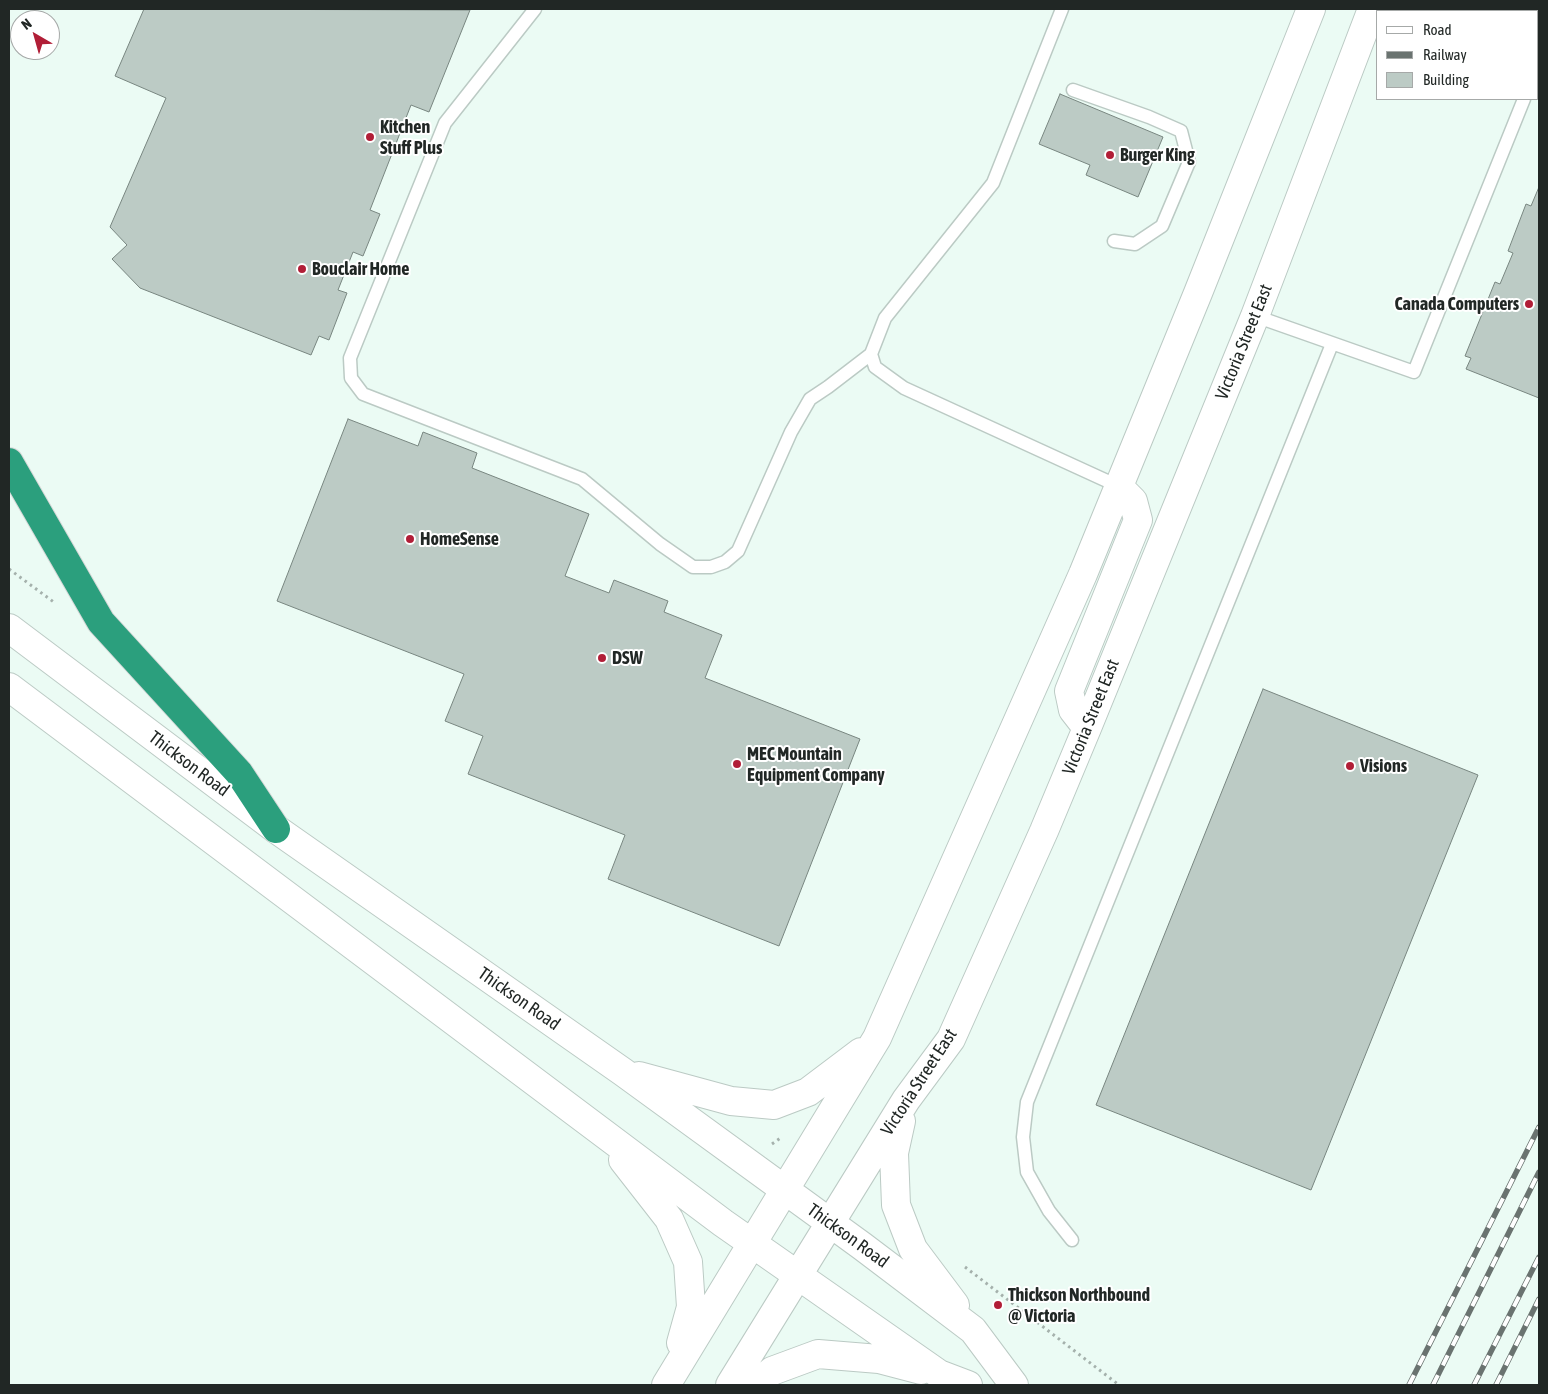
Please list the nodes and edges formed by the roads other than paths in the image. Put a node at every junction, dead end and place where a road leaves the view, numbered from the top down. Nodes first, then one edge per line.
1 (535, 9) edge
2 (1062, 9) edge
3 (1310, 9) edge
4 (1372, 9) edge
5 (1073, 90) dead end
6 (1524, 100) edge
7 (1114, 241) dead end
8 (1255, 316) junction
9 (1332, 344) junction
10 (871, 354) junction
11 (9, 462) edge
12 (1118, 486) junction
13 (9, 628) edge
14 (9, 687) edge
15 (1086, 728) junction
16 (276, 829) junction
17 (877, 1038) junction
18 (623, 1072) junction
19 (906, 1100) junction
20 (600, 1131) junction
21 (785, 1190) junction
22 (830, 1223) junction
23 (1072, 1240) dead end
24 (752, 1243) junction
25 (797, 1275) junction
26 (973, 1330) junction
27 (939, 1374) junction
28 (669, 1379) edge
29 (730, 1385) edge
30 (755, 1385) edge
31 (968, 1385) edge
32 (1014, 1385) edge

1 - 10 lane
2 - 10 lane
3 - 12 main road
4 - 8 main road, Victoria Street East
5 - 7 lane
6 - 9 lane
8 - 9 lane
8 - 15 main road, Victoria Street East
9 - 23 lane
10 - 12 lane
11 - 16 highway
12 - 15 main road
12 - 17 main road
13 - 16 main road, Thickson Road
14 - 20 main road
15 - 19 main road, Victoria Street East
16 - 18 main road, Thickson Road
17 - 18 main road
17 - 21 main road
18 - 21 main road, Thickson Road
19 - 22 main road, Victoria Street East
19 - 26 main road
20 - 24 main road
20 - 28 main road
21 - 22 main road, Thickson Road
21 - 24 main road
22 - 25 main road, Victoria Street East
22 - 26 main road, Thickson Road
24 - 25 main road
24 - 28 main road
25 - 27 main road
25 - 29 main road, Victoria Street East
26 - 32 main road, Thickson Road
27 - 30 main road
27 - 31 main road

